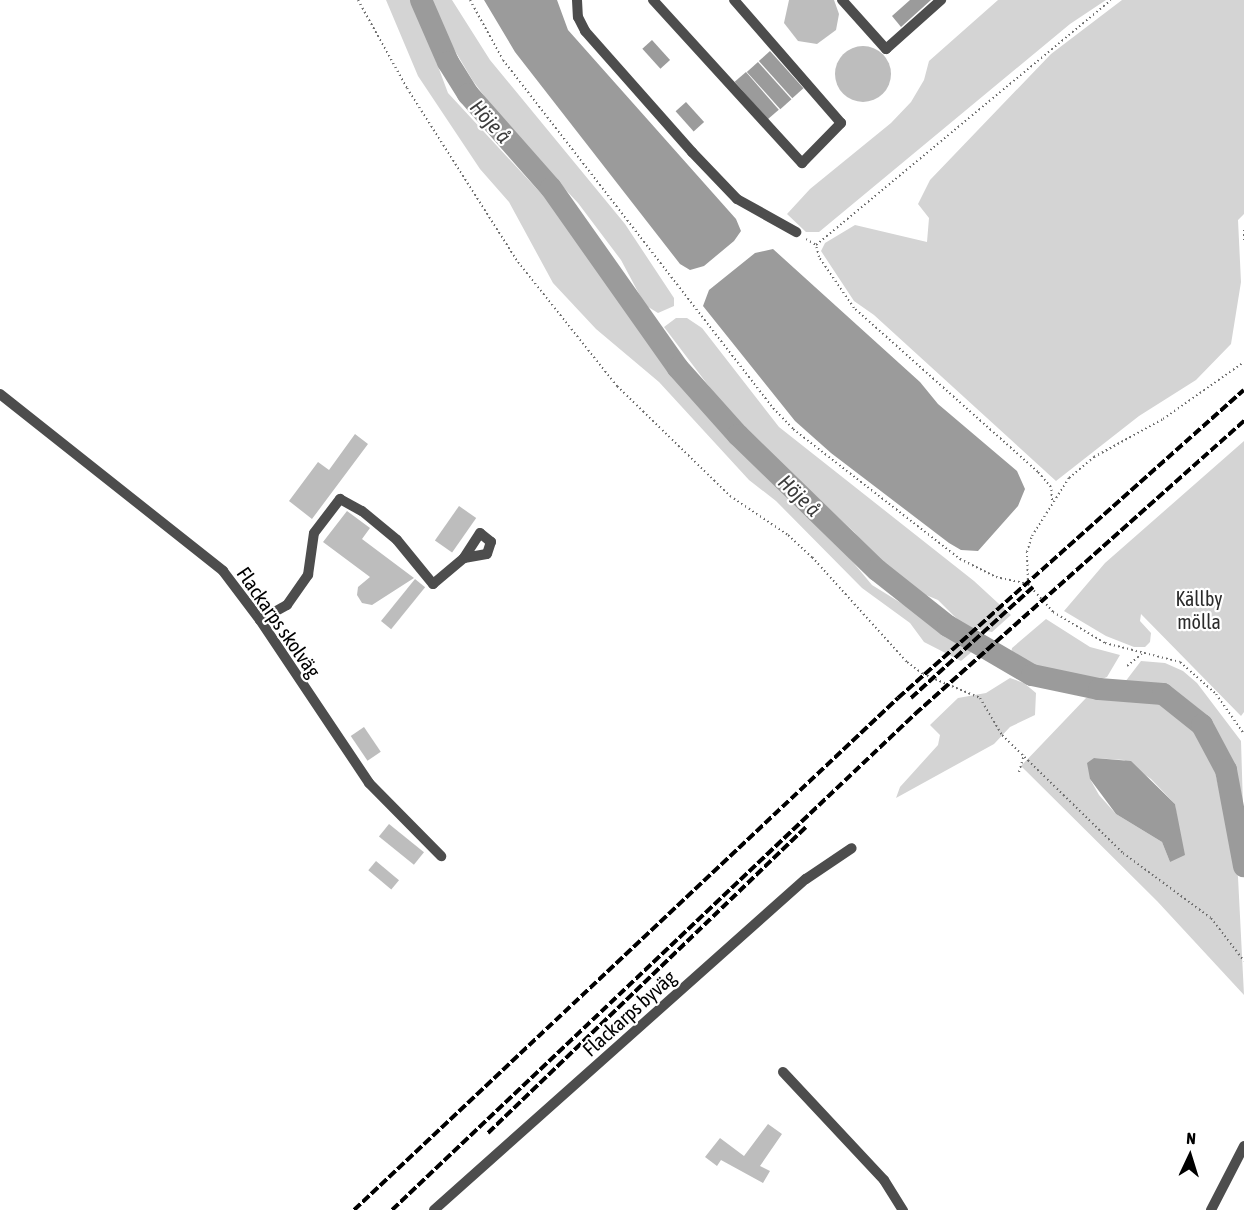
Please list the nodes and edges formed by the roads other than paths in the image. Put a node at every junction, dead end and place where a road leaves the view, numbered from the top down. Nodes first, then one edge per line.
1 (577, 0) edge
2 (653, 0) edge
3 (734, 0) edge
4 (843, 0) edge
5 (941, 0) edge
6 (796, 232) dead end
7 (0, 394) edge
8 (464, 558) dead end
9 (260, 620) junction
10 (852, 848) dead end
11 (441, 856) dead end
12 (783, 1072) dead end
13 (1244, 1146) edge
14 (434, 1210) edge
15 (903, 1210) edge
16 (1211, 1210) edge

1 - 6 street
2 - 3 street
4 - 5 street
7 - 9 street, Flackarps skolväg
8 - 9 street
9 - 11 street, Flackarps skolväg
10 - 14 street, Flackarps byväg
12 - 15 street
13 - 16 street

